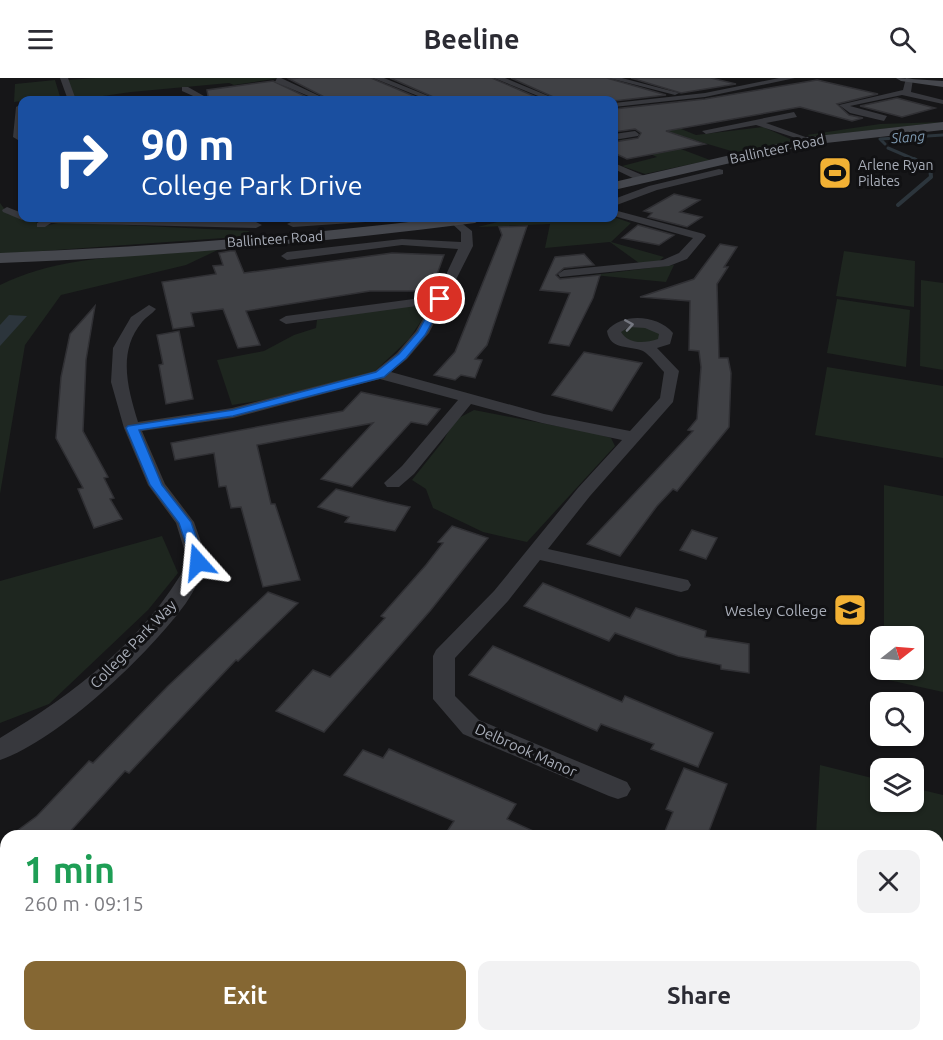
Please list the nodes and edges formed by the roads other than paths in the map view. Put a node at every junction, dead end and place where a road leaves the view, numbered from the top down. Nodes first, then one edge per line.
1 (64, 78) edge
2 (377, 78) edge
3 (498, 78) edge
4 (613, 78) edge
5 (734, 78) edge
6 (791, 78) edge
7 (905, 79) edge
8 (278, 80) dead end
9 (766, 83) junction
10 (943, 84) edge
11 (185, 89) dead end
12 (902, 93) junction
13 (71, 96) edge
14 (199, 96) edge
15 (315, 96) edge
16 (424, 96) edge
17 (544, 96) edge
18 (689, 97) junction
19 (943, 102) edge
20 (618, 105) edge
21 (794, 115) dead end
22 (884, 118) dead end
23 (759, 123) junction
24 (943, 126) edge
25 (706, 131) dead end
26 (635, 134) dead end
27 (618, 136) edge
28 (808, 141) junction
29 (618, 170) edge
30 (719, 172) dead end
31 (643, 179) junction
32 (618, 185) edge
33 (618, 201) edge
34 (7, 210) dead end
35 (618, 214) edge
36 (18, 215) edge
37 (45, 222) edge
38 (322, 222) edge
39 (447, 222) edge
40 (456, 222) edge
41 (293, 224) dead end
42 (256, 228) edge
43 (467, 246) junction
44 (74, 255) junction
45 (287, 256) dead end
46 (0, 258) edge
47 (8, 274) dead end
48 (564, 274) dead end
49 (440, 299) junction
50 (149, 309) dead end
51 (286, 320) dead end
52 (647, 347) dead end
53 (380, 375) junction
54 (467, 399) junction
55 (132, 428) junction
56 (633, 437) junction
57 (393, 483) dead end
58 (537, 553) junction
59 (681, 585) dead end
60 (0, 750) edge
61 (618, 789) dead end

1 - 13 street
2 - 16 street
3 - 17 street
4 - 18 street
5 - 9 street
6 - 9 street
7 - 10 main road
7 - 12 street
8 - 15 street
9 - 18 street
11 - 14 street
12 - 19 street
12 - 22 street
18 - 20 street
21 - 23 street
23 - 25 street
23 - 28 street
24 - 28 main road, Ballinteer Road
26 - 27 street
28 - 31 main road, Ballinteer Road
29 - 31 street
30 - 33 street
31 - 32 main road, Ballinteer Road
34 - 36 street
35 - 48 street
37 - 42 street, Ballinteer Road
38 - 41 street, Ballinteer Road
39 - 42 main road, Ballinteer Road
40 - 43 street
42 - 44 main road, Ballinteer Road
43 - 45 street
43 - 49 street
44 - 46 main road, Ballinteer Road
44 - 47 main road, Ballinteer Road
49 - 51 street
49 - 53 street
50 - 55 street, College Park Way
52 - 56 street, Delbrook Manor
53 - 54 street
53 - 55 street
54 - 56 street
54 - 57 street
55 - 60 street, College Park Way
56 - 58 street, Delbrook Manor
58 - 59 street
58 - 61 street, Delbrook Manor

